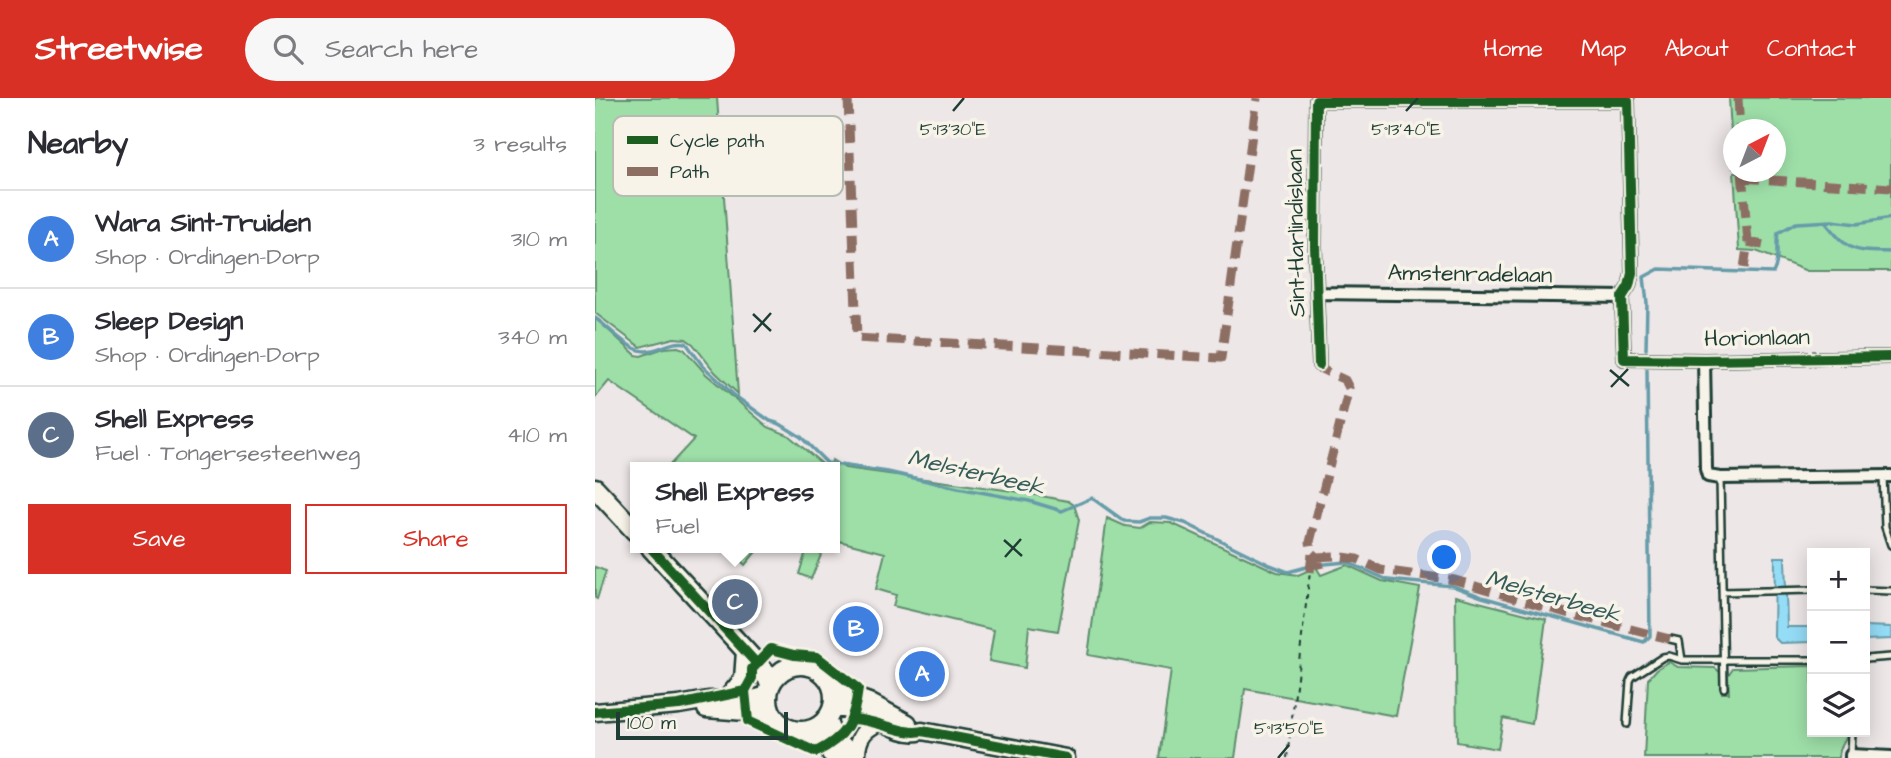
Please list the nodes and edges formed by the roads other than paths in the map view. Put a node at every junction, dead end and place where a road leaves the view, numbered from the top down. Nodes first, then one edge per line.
1 (1317, 293) junction
2 (1622, 297) junction
3 (1891, 356) edge
4 (1704, 360) junction
5 (1319, 365) dead end
6 (1887, 476) edge
7 (1720, 478) junction
8 (595, 488) edge
9 (630, 526) edge
10 (1891, 545) edge
11 (656, 553) edge
12 (1807, 590) edge
13 (1870, 590) edge
14 (1891, 591) edge
15 (1722, 592) junction
16 (717, 618) junction
17 (1670, 639) dead end
18 (745, 651) junction
19 (1891, 657) edge
20 (1870, 659) edge
21 (1682, 660) junction
22 (1807, 660) edge
23 (1724, 662) junction
24 (785, 668) junction
25 (1724, 688) dead end
26 (833, 689) junction
27 (769, 690) junction
28 (726, 699) junction
29 (679, 705) junction
30 (595, 712) edge
31 (772, 714) junction
32 (829, 714) junction
33 (883, 722) junction
34 (1626, 723) dead end
35 (809, 730) junction
36 (922, 731) junction
37 (1851, 737) edge
38 (1851, 756) edge
39 (1891, 757) edge
40 (836, 758) edge
41 (855, 758) edge
42 (1066, 758) edge

1 - 2 street, Amstenradelaan
1 - 2 street, Sint-Harlindislaan
1 - 5 street, Sint-Harlindislaan
2 - 4 street, Horionlaan
3 - 4 street, Horionlaan
4 - 7 street
6 - 7 street
6 - 10 lane
7 - 15 lane
8 - 9 main road
11 - 16 main road
12 - 15 lane
13 - 14 lane
15 - 23 lane
16 - 18 main road
16 - 24 main road
17 - 21 lane
18 - 27 main road
18 - 28 main road
19 - 20 lane
21 - 23 lane
21 - 34 lane
22 - 23 lane
23 - 25 lane
24 - 26 main road
24 - 27 main road
26 - 32 main road
26 - 36 main road
27 - 28 main road
27 - 31 main road
28 - 29 main road
29 - 30 main road
29 - 31 main road
31 - 35 main road
32 - 33 main road
32 - 35 main road
32 - 41 main road
33 - 36 main road
33 - 41 main road
35 - 40 main road
36 - 42 main road
37 - 38 lane
38 - 39 street

